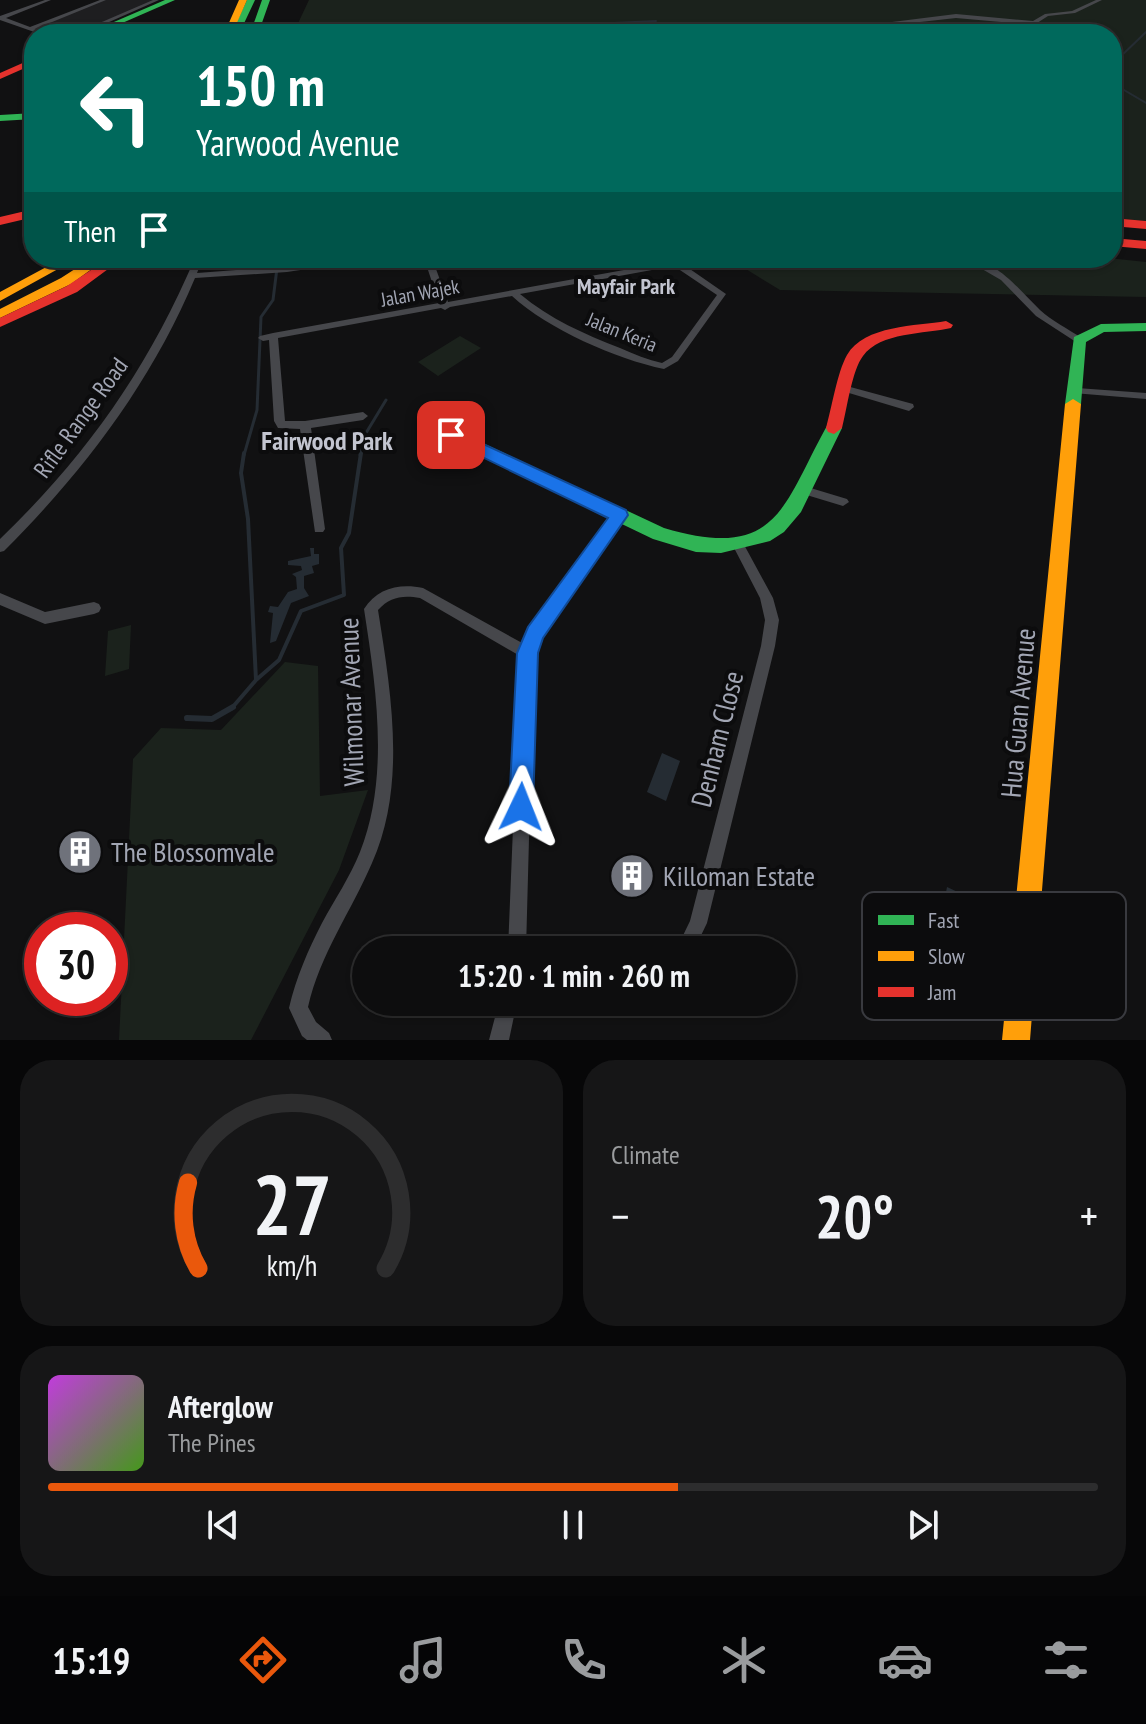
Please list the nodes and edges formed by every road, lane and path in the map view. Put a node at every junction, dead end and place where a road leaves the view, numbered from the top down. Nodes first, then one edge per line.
1 (49, 0) edge
2 (104, 0) edge
3 (157, 0) edge
4 (171, 0) edge
5 (179, 0) edge
6 (243, 0) edge
7 (251, 0) edge
8 (263, 0) edge
9 (1100, 0) edge
10 (1, 20) edge
11 (42, 24) edge
12 (101, 24) edge
13 (114, 24) edge
14 (122, 24) edge
15 (232, 24) edge
16 (240, 24) edge
17 (251, 24) edge
18 (257, 24) edge
19 (886, 24) edge
20 (24, 27) edge
21 (24, 65) edge
22 (0, 74) edge
23 (24, 114) edge
24 (0, 115) edge
25 (24, 203) edge
26 (0, 209) edge
27 (24, 215) edge
28 (0, 221) edge
29 (1122, 223) edge
30 (1146, 225) edge
31 (1122, 229) edge
32 (1146, 232) edge
33 (1122, 243) edge
34 (1146, 245) edge
35 (1122, 252) edge
36 (1146, 253) edge
37 (54, 268) edge
38 (72, 268) edge
39 (86, 268) edge
40 (102, 268) edge
41 (195, 268) edge
42 (294, 268) edge
43 (431, 268) edge
44 (636, 268) edge
45 (685, 268) edge
46 (986, 268) edge
47 (192, 276) junction
48 (515, 294) junction
49 (0, 297) edge
50 (0, 306) edge
51 (445, 307) junction
52 (0, 314) edge
53 (0, 323) edge
54 (946, 325) dead end
55 (1146, 327) edge
56 (1079, 340) junction
57 (843, 388) junction
58 (1077, 391) junction
59 (1146, 396) edge
60 (909, 407) dead end
61 (363, 416) dead end
62 (305, 425) junction
63 (451, 435) dead end
64 (804, 490) junction
65 (843, 502) dead end
66 (619, 515) junction
67 (319, 529) dead end
68 (738, 544) junction
69 (0, 547) edge
70 (0, 599) edge
71 (94, 608) dead end
72 (527, 653) junction
73 (1030, 892) edge
74 (517, 936) edge
75 (692, 936) edge
76 (505, 1016) edge
77 (1018, 1020) edge
78 (322, 1040) edge
79 (499, 1040) edge
80 (1016, 1040) edge

1 - 10 street
2 - 11 street
3 - 12 street
4 - 13 main road
5 - 14 main road
6 - 15 main road
7 - 16 main road
8 - 17 main road
8 - 18 main road
9 - 19 street
10 - 20 street
21 - 22 main road
23 - 24 main road
25 - 26 main road
27 - 28 main road
29 - 30 main road
31 - 32 main road
33 - 34 main road
35 - 36 main road
37 - 49 main road
38 - 50 main road
39 - 52 main road
40 - 53 main road
41 - 47 street, Rifle Range Road
42 - 47 street
43 - 51 street
44 - 48 street, Jalan Wajek
45 - 48 street, Jalan Keria
46 - 56 street
47 - 69 street, Rifle Range Road
48 - 51 street, Jalan Wajek
51 - 62 street, Jalan Wajek
54 - 57 main road
55 - 56 main road
56 - 58 main road, Hua Guan Avenue
57 - 60 street
57 - 64 main road
58 - 59 street
58 - 73 main road, Hua Guan Avenue
61 - 62 street
62 - 67 street
63 - 66 main road
64 - 65 street
64 - 68 main road
66 - 68 main road
66 - 72 street
68 - 75 street, Denham Close
70 - 71 street
72 - 74 street
72 - 78 street, Wilmonar Avenue
76 - 79 street
77 - 80 main road, Hua Guan Avenue

